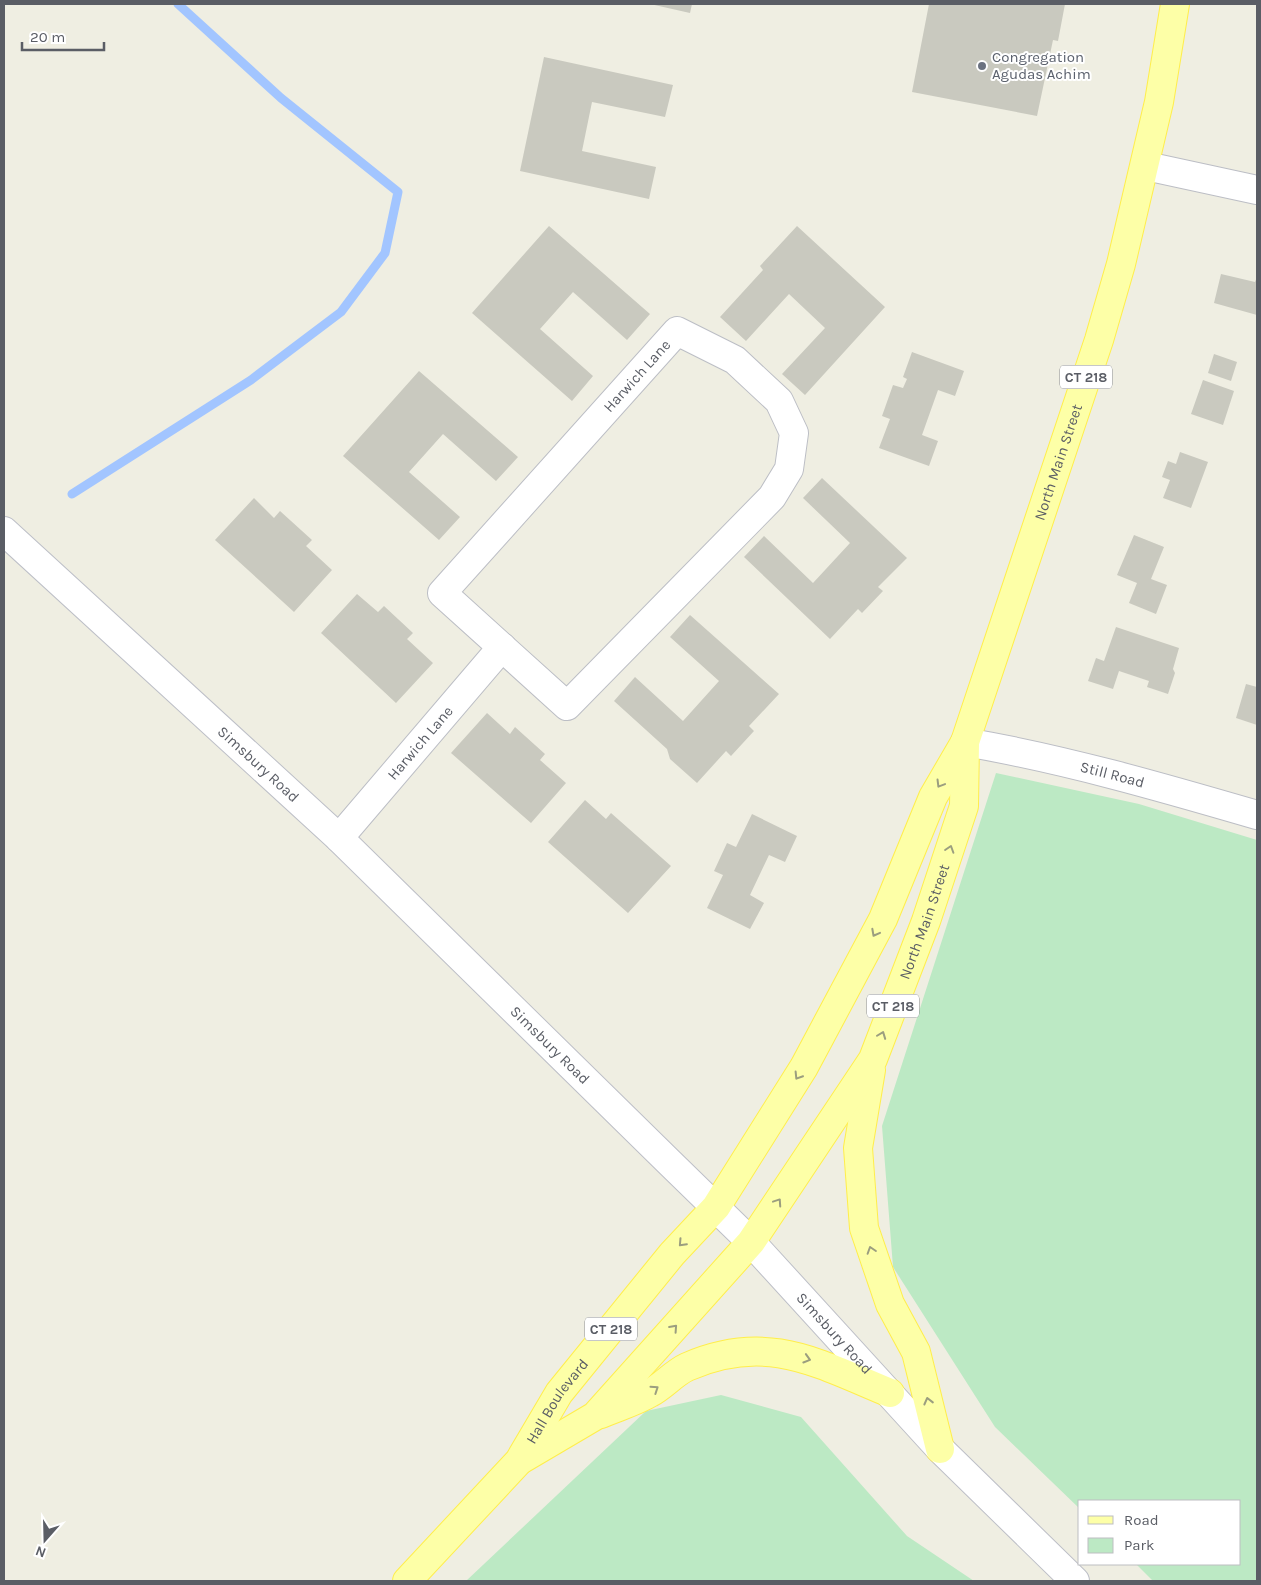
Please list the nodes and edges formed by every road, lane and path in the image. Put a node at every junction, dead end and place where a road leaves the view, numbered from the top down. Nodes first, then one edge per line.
1 (1174, 4) edge
2 (1146, 166) junction
3 (1257, 190) edge
4 (4, 531) edge
5 (502, 647) junction
6 (965, 742) junction
7 (1257, 815) edge
8 (339, 838) junction
9 (873, 1059) junction
10 (716, 1207) junction
11 (751, 1242) junction
12 (890, 1393) junction
13 (595, 1416) junction
14 (940, 1449) junction
15 (519, 1461) junction
16 (407, 1581) edge
17 (1075, 1581) edge

1 - 2 main road, North Main Street / CT 218
2 - 3 street
2 - 6 main road, North Main Street / CT 218
4 - 8 street, Simsbury Road
5 - 5 street, Harwich Lane
5 - 8 street, Harwich Lane
6 - 7 street, Still Road
9 -> 6 main road, North Main Street / CT 218
6 -> 10 main road, North Main Street / CT 218
8 - 10 street, Simsbury Road
11 -> 9 main road, North Main Street / CT 218
14 -> 9 main road
10 - 11 street, Simsbury Road
10 -> 15 main road, Hall Boulevard / CT 218
11 - 12 street, Simsbury Road
13 -> 11 main road, Hall Boulevard / CT 218
13 -> 12 main road
12 - 14 street, Simsbury Road
13 - 15 main road, Hall Boulevard / CT 218
14 - 17 street, Simsbury Road
15 - 16 main road, Hall Boulevard / CT 218

